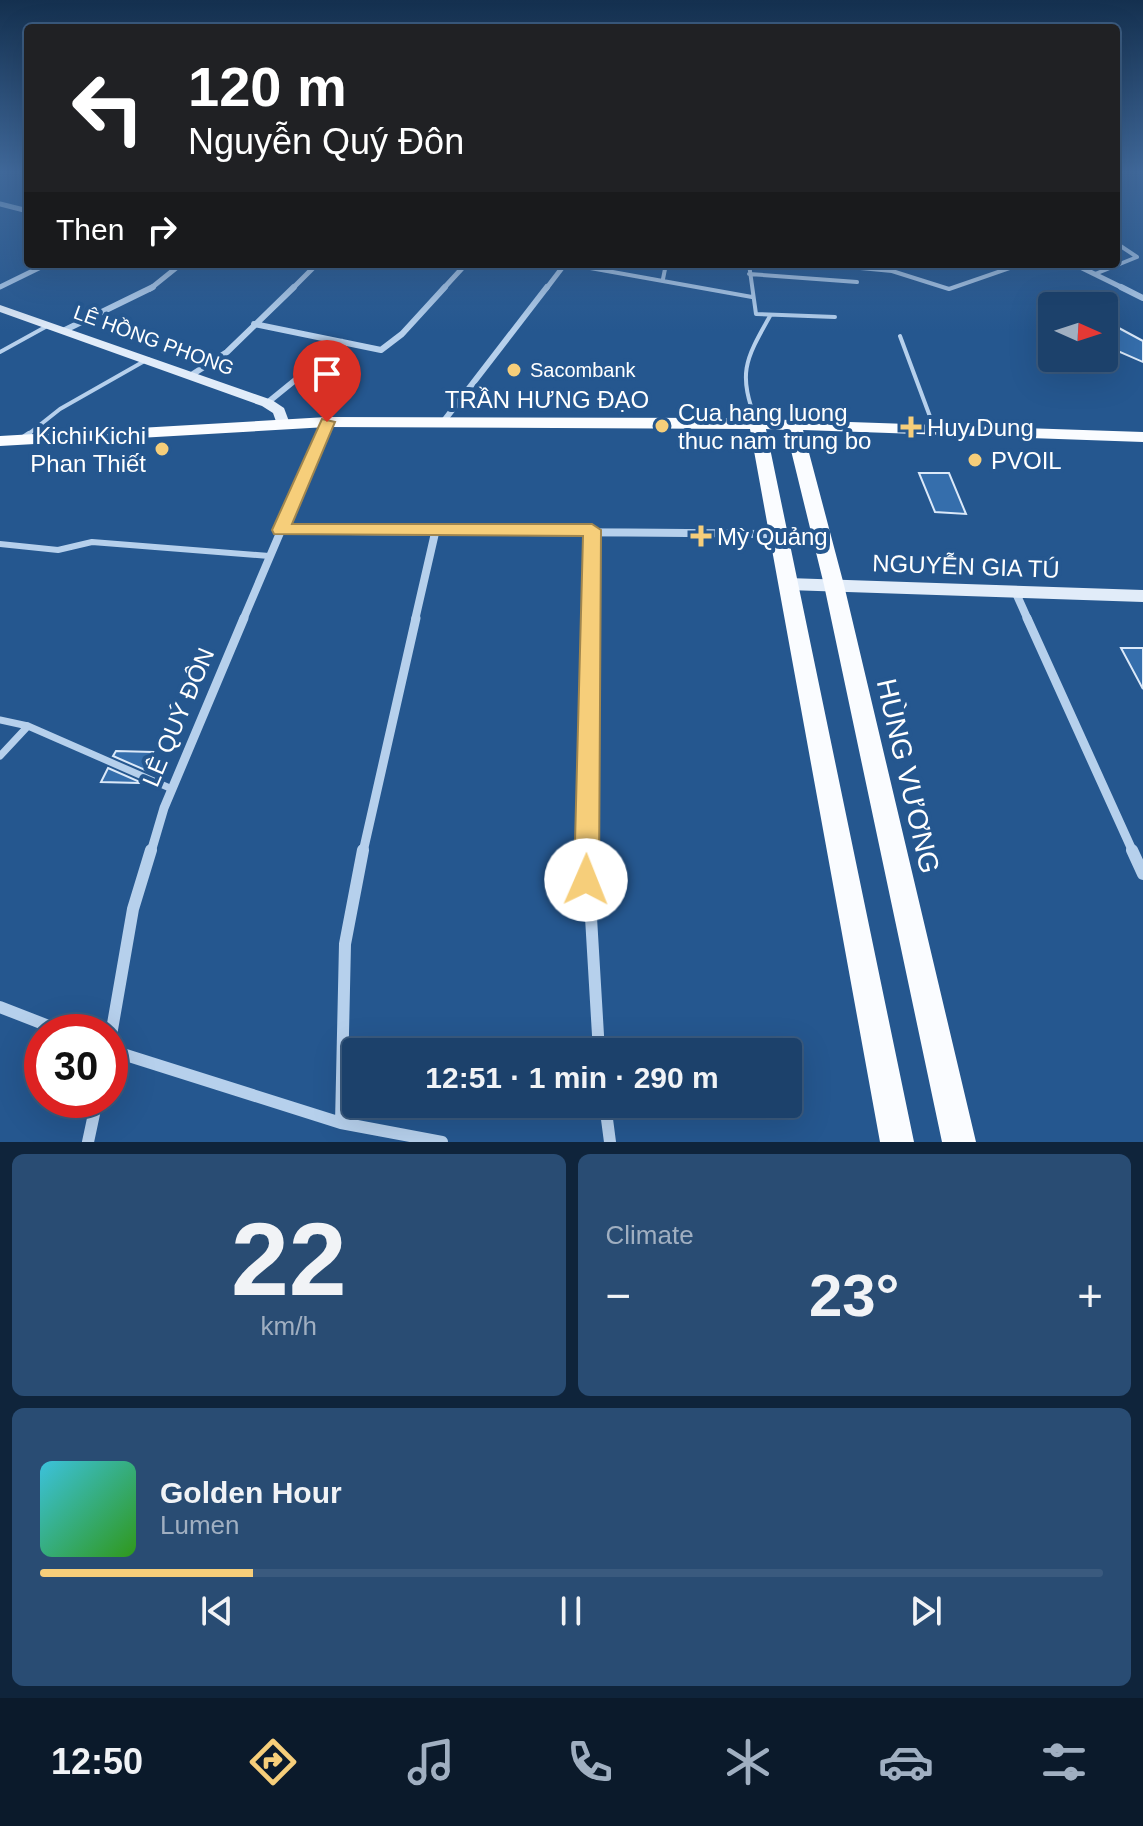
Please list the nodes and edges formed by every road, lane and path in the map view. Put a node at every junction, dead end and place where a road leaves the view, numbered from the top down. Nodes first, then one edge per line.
1 (1120, 245) edge
2 (1120, 264) edge
3 (39, 268) edge
4 (176, 268) edge
5 (313, 268) edge
6 (462, 268) edge
7 (564, 268) edge
8 (602, 268) edge
9 (665, 268) edge
10 (749, 268) edge
11 (860, 268) edge
12 (1009, 268) edge
13 (1082, 268) edge
14 (1110, 268) edge
15 (749, 274) junction
16 (1095, 274) junction
17 (663, 279) junction
18 (857, 282) dead end
19 (0, 287) edge
20 (752, 297) junction
21 (1143, 298) edge
22 (0, 308) edge
23 (770, 316) junction
24 (835, 317) dead end
25 (50, 324) junction
26 (254, 324) junction
27 (65, 330) junction
28 (900, 336) dead end
29 (342, 342) junction
30 (0, 352) edge
31 (148, 359) junction
32 (193, 374) junction
33 (267, 403) junction
34 (327, 422) junction
35 (443, 422) junction
36 (283, 424) junction
37 (757, 424) junction
38 (793, 425) junction
39 (935, 430) junction
40 (1143, 437) edge
41 (20, 440) junction
42 (0, 441) edge
43 (281, 530) junction
44 (592, 530) junction
45 (435, 533) junction
46 (819, 535) junction
47 (778, 536) junction
48 (0, 544) edge
49 (269, 556) junction
50 (788, 584) junction
51 (834, 585) junction
52 (1015, 591) junction
53 (1143, 596) edge
54 (0, 720) edge
55 (28, 726) junction
56 (0, 756) edge
57 (172, 789) junction
58 (1143, 874) edge
59 (0, 1007) edge
60 (115, 1014) edge
61 (24, 1016) edge
62 (598, 1038) edge
63 (128, 1056) edge
64 (93, 1118) edge
65 (607, 1118) edge
66 (341, 1123) junction
67 (88, 1142) edge
68 (442, 1142) edge
69 (610, 1142) edge
70 (897, 1142) edge
71 (959, 1142) edge

1 - 2 lane
3 - 19 street
4 - 27 street
5 - 26 street
6 - 29 street
7 - 35 street
8 - 17 lane
9 - 17 lane
10 - 15 lane
11 - 12 lane
13 - 16 street
14 - 16 lane
15 - 18 lane
15 - 20 lane
16 - 21 street
17 - 20 lane
20 - 23 lane
22 - 25 main road, LÊ HỒNG PHONG
23 - 24 lane
23 - 37 lane
25 - 27 main road, LÊ HỒNG PHONG
25 - 30 lane
26 - 29 street
26 - 32 street
27 - 31 main road, LÊ HỒNG PHONG
28 - 39 lane
29 - 33 street
31 - 32 main road, LÊ HỒNG PHONG
31 - 41 lane
32 - 33 main road, LÊ HỒNG PHONG
33 - 36 main road
34 - 35 main road, TRẦN HƯNG ĐẠO
34 - 36 main road, TRẦN HƯNG ĐẠO
34 - 43 street, LÊ QUÝ ĐÔN
35 - 37 main road, TRẦN HƯNG ĐẠO
36 - 41 main road, TRẦN HƯNG ĐẠO
37 - 38 main road, TRẦN HƯNG ĐẠO
37 - 47 main road
38 - 39 main road, TRẦN HƯNG ĐẠO
38 - 46 main road, HÙNG VƯƠNG
39 - 40 main road, TRẦN HƯNG ĐẠO
41 - 42 main road, TRẦN HƯNG ĐẠO
43 - 45 street
43 - 49 street, LÊ QUÝ ĐÔN
44 - 45 street
44 - 47 street
44 - 62 street
45 - 66 street
46 - 47 street
46 - 51 main road, HÙNG VƯƠNG
47 - 50 main road
48 - 49 lane
49 - 57 street, LÊ QUÝ ĐÔN
50 - 51 main road, NGUYỄN GIA TÚ
50 - 70 main road
51 - 52 main road, NGUYỄN GIA TÚ
51 - 71 main road, HÙNG VƯƠNG
52 - 53 main road, NGUYỄN GIA TÚ
52 - 58 street
54 - 55 lane
55 - 56 lane
55 - 57 lane
57 - 60 street, LÊ QUÝ ĐÔN
59 - 61 street
63 - 66 street
64 - 67 street
65 - 69 street
66 - 68 street

